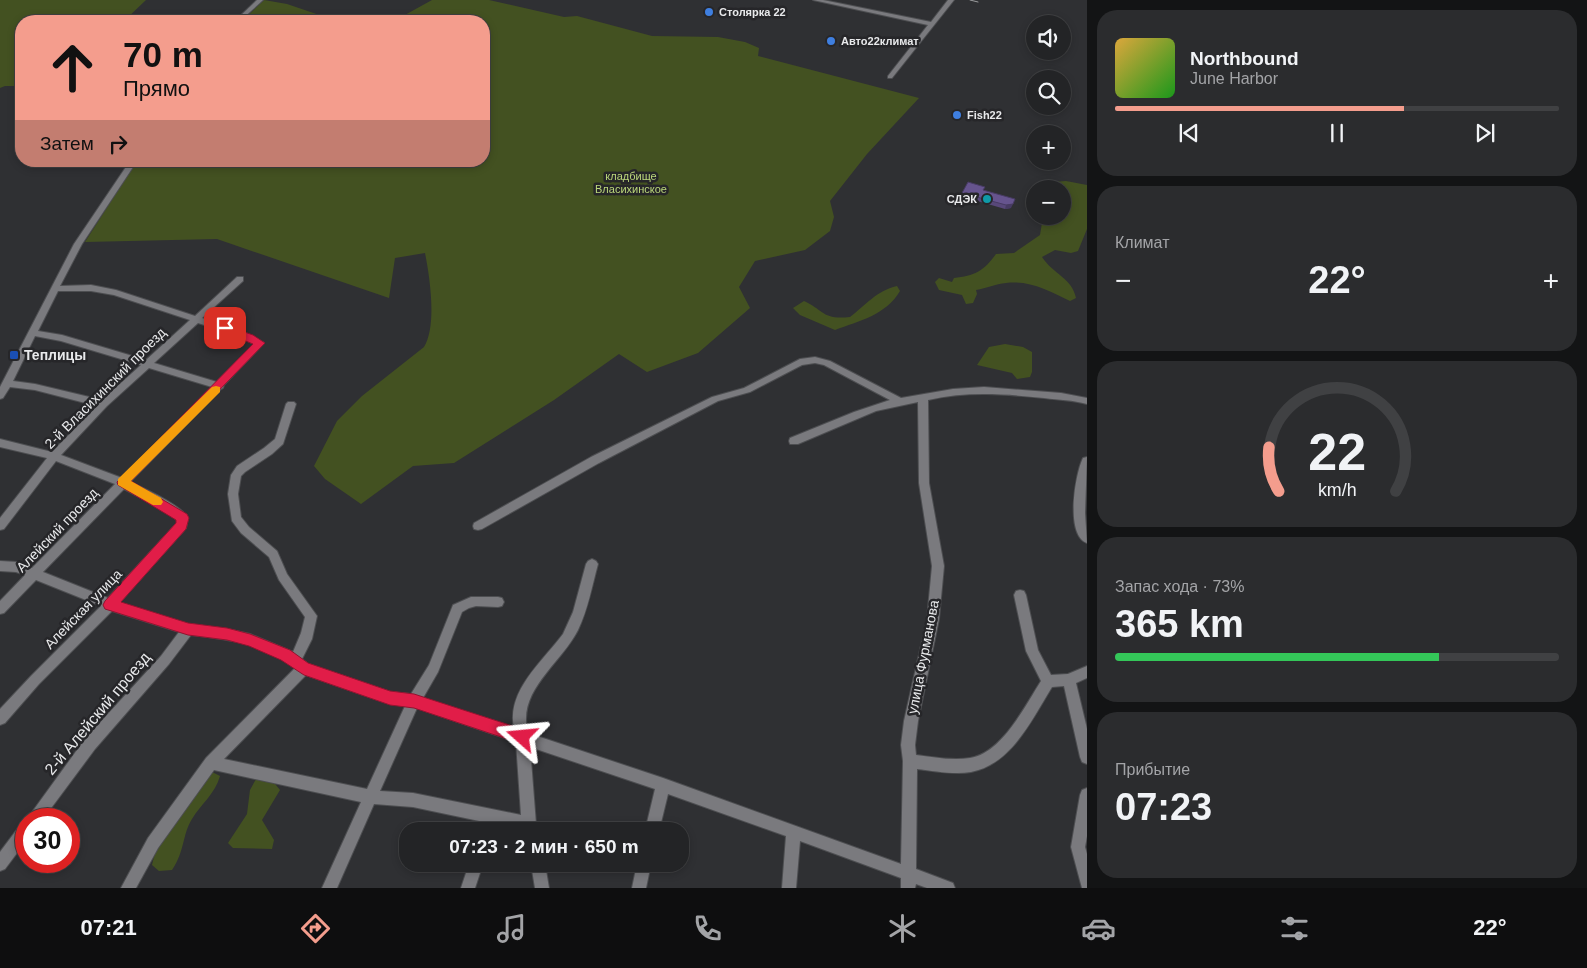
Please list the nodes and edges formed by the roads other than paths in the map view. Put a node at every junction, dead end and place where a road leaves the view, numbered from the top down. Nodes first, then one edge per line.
1 (260, 0) edge
2 (816, 0) edge
3 (951, 0) edge
4 (244, 15) edge
5 (931, 24) junction
6 (890, 77) dead end
7 (130, 167) edge
8 (240, 279) dead end
9 (54, 289) junction
10 (195, 319) junction
11 (32, 333) junction
12 (148, 363) junction
13 (8, 383) junction
14 (220, 386) junction
15 (0, 396) edge
16 (923, 398) junction
17 (896, 400) junction
18 (1087, 401) edge
19 (104, 404) junction
20 (291, 404) dead end
21 (794, 441) dead end
22 (0, 443) edge
23 (54, 456) junction
24 (1087, 460) edge
25 (122, 482) junction
26 (0, 526) edge
27 (478, 526) dead end
28 (1087, 538) edge
29 (592, 564) dead end
30 (0, 566) edge
31 (34, 574) junction
32 (1020, 595) dead end
33 (498, 602) dead end
34 (110, 605) junction
35 (0, 609) edge
36 (188, 629) junction
37 (299, 664) junction
38 (1087, 672) edge
39 (1069, 680) junction
40 (1048, 681) junction
41 (414, 701) junction
42 (0, 719) edge
43 (522, 737) junction
44 (1087, 757) edge
45 (910, 761) junction
46 (211, 763) junction
47 (663, 785) junction
48 (1087, 795) edge
49 (372, 797) junction
50 (42, 808) edge
51 (484, 822) edge
52 (530, 822) edge
53 (654, 822) edge
54 (793, 832) junction
55 (15, 844) edge
56 (0, 864) edge
57 (473, 872) edge
58 (539, 872) edge
59 (642, 872) edge
60 (908, 881) edge
61 (1087, 883) edge
62 (128, 888) edge
63 (329, 888) edge
64 (468, 888) edge
65 (542, 888) edge
66 (639, 888) edge
67 (789, 888) edge
68 (948, 888) edge

1 - 4 street
2 - 5 street
3 - 5 street
5 - 6 street
7 - 9 street
8 - 10 street, 2-й Власихинский проезд
9 - 10 street
9 - 11 street
10 - 12 street, 2-й Власихинский проезд
10 - 14 street, Алейский проезд
11 - 12 street
11 - 13 street
12 - 14 street
12 - 19 street, 2-й Власихинский проезд
13 - 15 street
13 - 19 street
14 - 25 street, Алейский проезд
16 - 17 street
16 - 18 street
16 - 45 street, улица Фурманова
17 - 21 street
17 - 27 street
19 - 23 street, 2-й Власихинский проезд
20 - 37 street
22 - 23 street
23 - 25 street
23 - 26 street, 2-й Власихинский проезд
24 - 28 street
25 - 31 street, Алейский проезд
25 - 34 street, Алейская улица
29 - 43 street
30 - 31 street
31 - 34 street
31 - 35 street, Алейский проезд
32 - 40 street
33 - 41 street
34 - 36 street
34 - 42 street, Алейская улица
36 - 37 street
36 - 50 street, 2-й Алейский проезд
37 - 41 street
37 - 46 street
38 - 39 street
39 - 40 street
39 - 44 street
40 - 45 street
41 - 43 street
41 - 49 street
43 - 47 street
43 - 52 street
45 - 60 street, улица Фурманова
46 - 49 street
46 - 62 street
47 - 53 street
47 - 54 street
48 - 61 street
49 - 51 street
49 - 63 street
54 - 60 street
54 - 67 street
55 - 56 street
57 - 64 street
58 - 65 street
59 - 66 street
60 - 68 street

